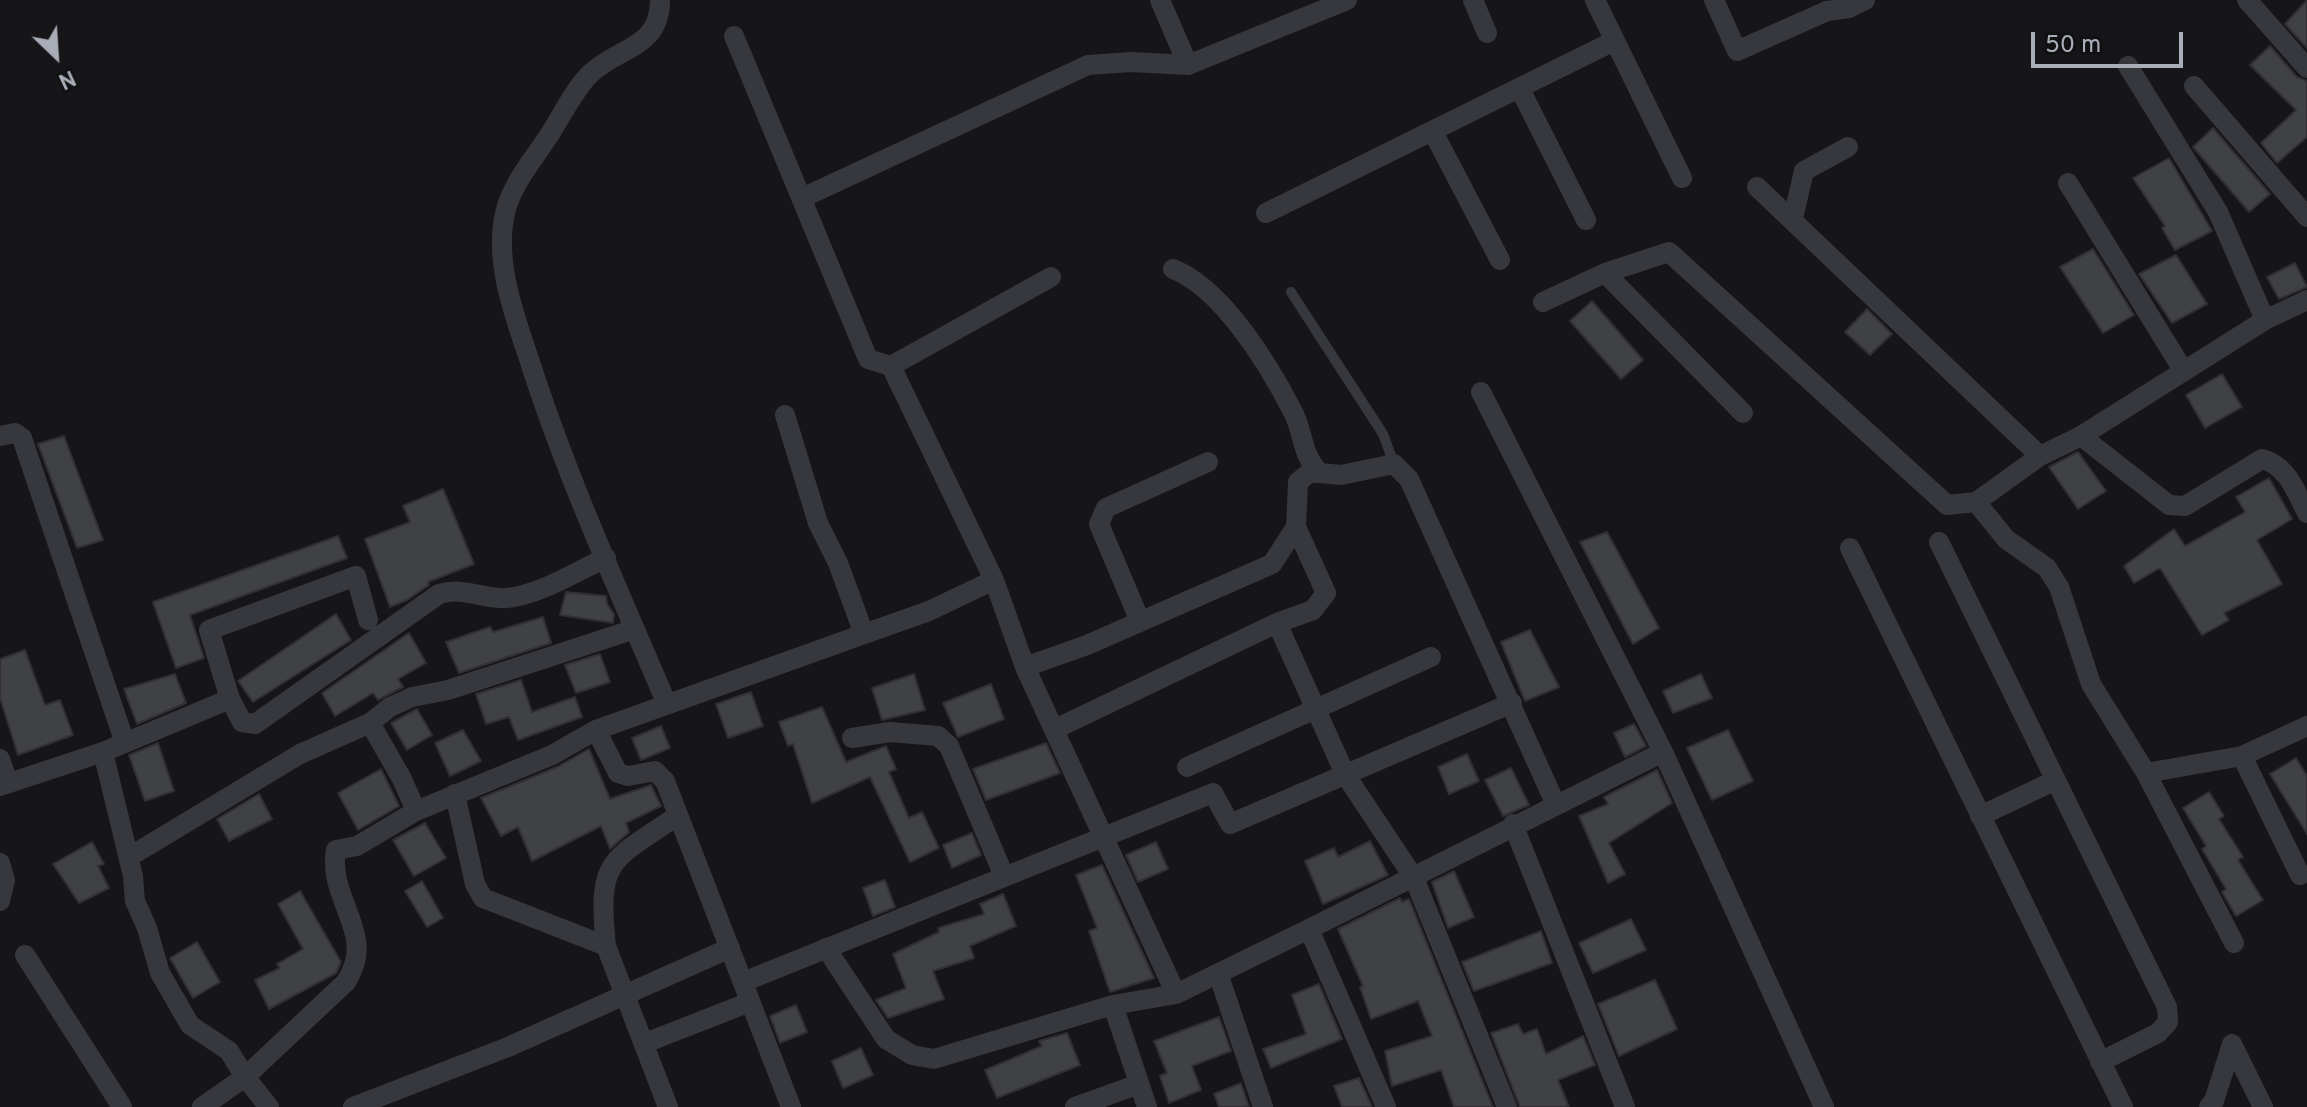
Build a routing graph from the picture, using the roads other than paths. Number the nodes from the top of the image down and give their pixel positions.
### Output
1 (660, 0) edge
2 (1160, 0) edge
3 (1345, 0) edge
4 (1473, 0) edge
5 (1595, 0) edge
6 (1714, 0) edge
7 (2247, 0) edge
8 (1853, 3) edge
9 (1487, 33) dead end
10 (734, 36) dead end
11 (1614, 41) junction
12 (1188, 65) junction
13 (2128, 66) dead end
14 (2307, 68) edge
15 (2194, 86) dead end
16 (1520, 89) junction
17 (1433, 132) junction
18 (1848, 147) dead end
19 (1682, 178) dead end
20 (2068, 183) dead end
21 (1757, 187) dead end
22 (802, 198) junction
23 (1266, 213) dead end
24 (2307, 217) edge
25 (1793, 218) junction
26 (1586, 220) dead end
27 (1500, 260) dead end
28 (1173, 269) dead end
29 (1605, 273) junction
30 (1051, 277) dead end
31 (1291, 292) dead end
32 (2307, 300) edge
33 (1543, 302) dead end
34 (2265, 320) junction
35 (891, 366) junction
36 (2183, 370) junction
37 (1481, 392) dead end
38 (1743, 413) dead end
39 (785, 415) dead end
40 (0, 436) edge
41 (2081, 436) junction
42 (2040, 456) junction
43 (1208, 462) dead end
44 (1394, 464) junction
45 (1320, 473) junction
46 (1976, 502) junction
47 (2307, 513) edge
48 (1296, 527) junction
49 (1939, 542) dead end
50 (1850, 548) dead end
51 (606, 558) junction
52 (994, 580) junction
53 (368, 620) dead end
54 (1140, 621) junction
55 (1277, 623) junction
56 (635, 629) junction
57 (864, 634) junction
58 (1431, 657) dead end
59 (1025, 667) junction
60 (230, 699) junction
61 (666, 702) junction
62 (1512, 703) junction
63 (1314, 710) junction
64 (370, 723) junction
65 (2307, 726) edge
66 (1055, 729) junction
67 (596, 730) junction
68 (852, 738) dead end
69 (125, 743) junction
70 (103, 752) junction
71 (1663, 752) junction
72 (2242, 756) junction
73 (0, 759) edge
74 (1187, 767) dead end
75 (2146, 773) junction
76 (1345, 774) junction
77 (2054, 781) junction
78 (4, 785) edge
79 (455, 794) junction
80 (1556, 805) junction
81 (416, 811) junction
82 (677, 816) junction
83 (1980, 816) junction
84 (1513, 824) junction
85 (1105, 835) junction
86 (129, 857) junction
87 (0, 863) edge
88 (2300, 875) dead end
89 (1004, 876) junction
90 (1414, 878) junction
91 (0, 901) edge
92 (1309, 929) junction
93 (2234, 943) dead end
94 (606, 946) junction
95 (730, 948) junction
96 (826, 948) junction
97 (25, 955) dead end
98 (1219, 976) junction
99 (746, 992) junction
100 (626, 994) junction
101 (1176, 994) junction
102 (1113, 1005) junction
103 (645, 1043) junction
104 (2100, 1062) junction
105 (245, 1077) junction
106 (1139, 1084) junction
107 (122, 1107) edge
108 (202, 1107) edge
109 (269, 1107) edge
110 (353, 1107) edge
111 (668, 1107) edge
112 (791, 1107) edge
113 (1075, 1107) edge
114 (1147, 1107) edge
115 (1263, 1107) edge
116 (1386, 1107) edge
117 (1507, 1107) edge
118 (1625, 1107) edge
119 (1824, 1107) edge
120 (2123, 1107) edge
121 (2209, 1107) edge
122 (2263, 1107) edge

1 - 51 street
2 - 12 street
3 - 12 street
4 - 9 street
5 - 11 street
6 - 8 street
7 - 14 street
10 - 22 street
11 - 16 street
11 - 19 street
12 - 22 street
13 - 34 street
15 - 24 street
16 - 17 street
16 - 26 street
17 - 23 street
17 - 27 street
18 - 25 street
20 - 36 street
21 - 25 street
22 - 35 street
25 - 42 street
28 - 45 street
29 - 33 street
29 - 38 street
29 - 46 street
30 - 35 street
31 - 44 lane
32 - 34 street
34 - 36 street
35 - 52 street
36 - 41 street
37 - 71 street
39 - 57 street
40 - 69 street
41 - 42 street
41 - 47 street
42 - 46 street
43 - 54 street
44 - 45 street
44 - 62 street
45 - 48 street
46 - 75 street
48 - 54 street
48 - 55 street
49 - 77 street
50 - 83 street
51 - 56 street
51 - 60 street
52 - 57 street
52 - 59 street
53 - 60 street
54 - 59 street
55 - 63 street
55 - 66 street
56 - 61 street
56 - 64 street
57 - 61 street
58 - 63 street
59 - 66 street
60 - 69 street
61 - 67 street
62 - 76 street
62 - 80 street
63 - 74 street
63 - 76 street
64 - 81 street
64 - 86 street
65 - 72 street
66 - 85 street
67 - 79 street
67 - 82 street
68 - 89 street
69 - 70 street
70 - 78 street
70 - 86 street
71 - 80 street
71 - 119 street
72 - 75 street
72 - 88 street
73 - 78 street
75 - 93 street
76 - 85 street
76 - 90 street
77 - 83 street
77 - 104 street
79 - 81 street
79 - 94 street
80 - 84 street
81 - 105 street
82 - 94 street
82 - 95 street
83 - 104 street
84 - 90 street
84 - 118 street
85 - 89 street
85 - 101 street
86 - 105 street
87 - 91 street
89 - 96 street
90 - 92 street
90 - 117 street
92 - 98 street
92 - 116 street
94 - 100 street
95 - 99 street
95 - 100 street
96 - 99 street
96 - 102 street
97 - 107 street
98 - 101 street
98 - 115 street
99 - 103 street
99 - 112 street
100 - 103 street
100 - 110 street
101 - 102 street
102 - 106 street
103 - 111 street
104 - 120 street
105 - 108 street
105 - 109 street
106 - 113 street
106 - 114 street
121 - 122 street

